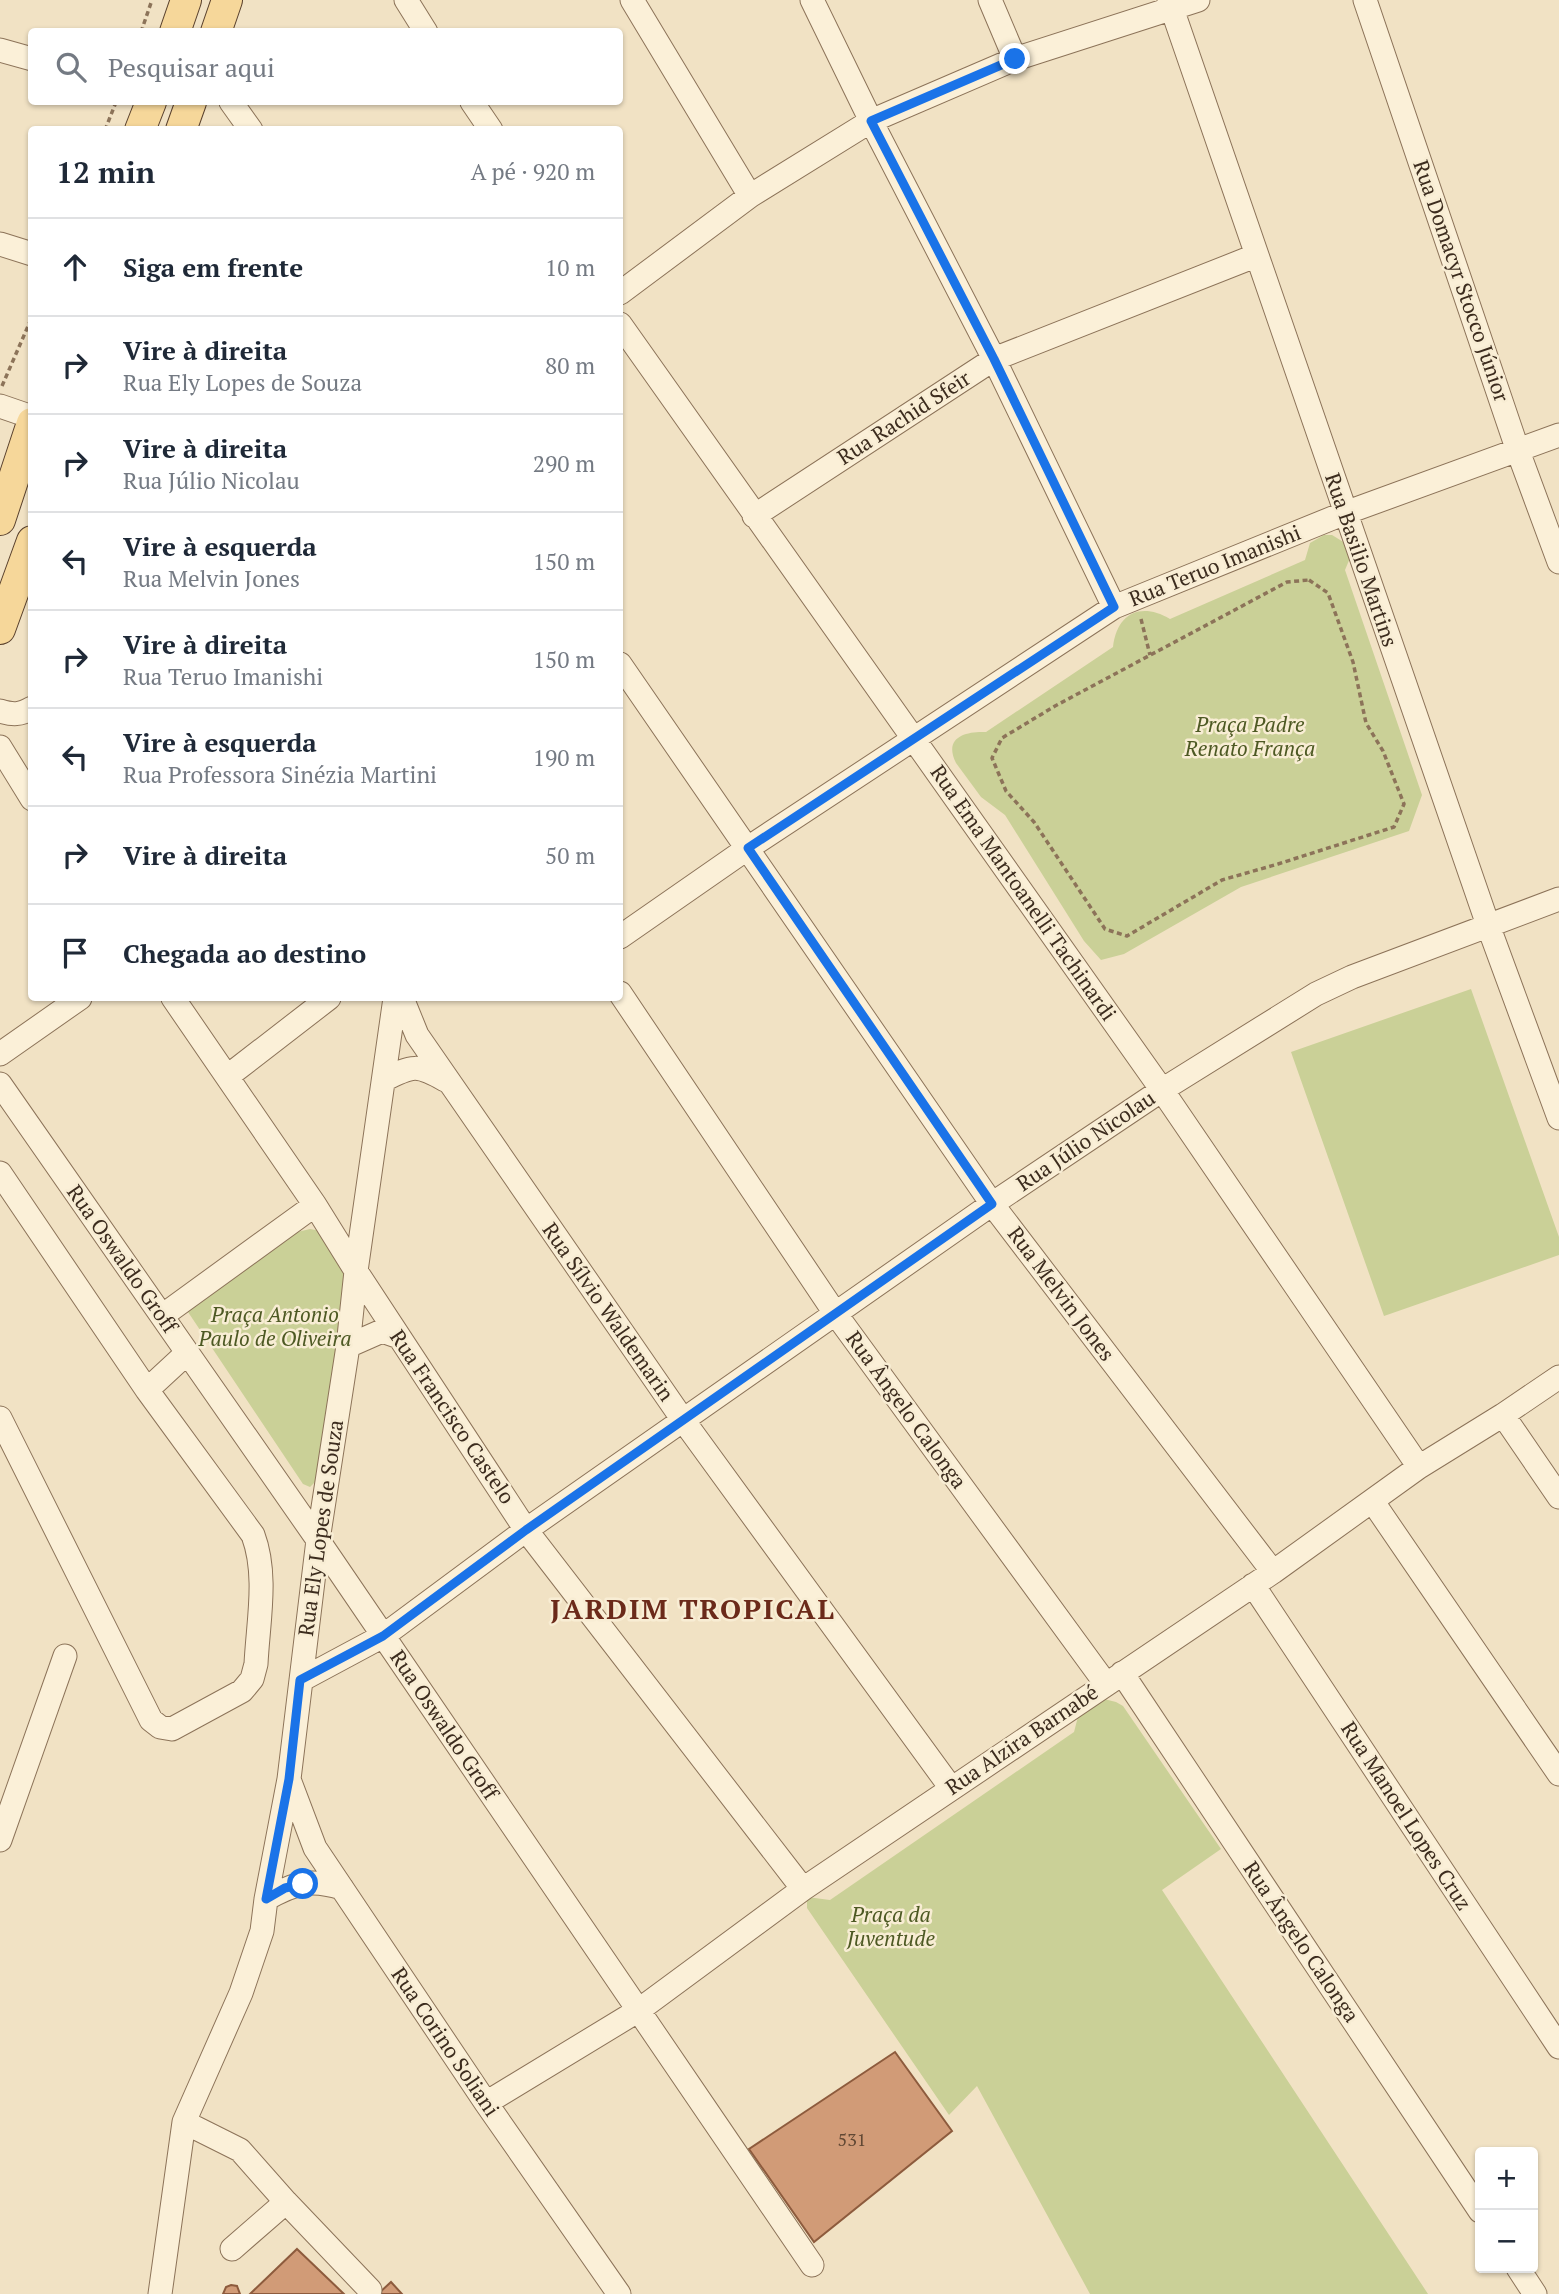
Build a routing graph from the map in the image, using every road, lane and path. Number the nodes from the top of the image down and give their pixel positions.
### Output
1 (152, 0) edge
2 (186, 0) edge
3 (227, 0) edge
4 (406, 0) edge
5 (632, 0) edge
6 (812, 0) edge
7 (990, 0) edge
8 (1198, 0) edge
9 (1365, 0) edge
10 (1170, 5) edge
11 (142, 28) edge
12 (176, 28) edge
13 (217, 28) edge
14 (424, 28) edge
15 (0, 50) edge
16 (28, 58) edge
17 (1015, 59) junction
18 (115, 105) edge
19 (150, 105) edge
20 (190, 105) edge
21 (234, 105) edge
22 (474, 105) edge
23 (871, 121) junction
24 (107, 126) edge
25 (142, 126) edge
26 (182, 126) edge
27 (248, 126) edge
28 (488, 126) edge
29 (750, 196) junction
30 (0, 244) edge
31 (28, 253) edge
32 (1255, 256) junction
33 (623, 291) edge
34 (28, 326) edge
35 (623, 328) edge
36 (994, 359) junction
37 (0, 390) edge
38 (0, 406) edge
39 (28, 416) edge
40 (28, 434) edge
41 (1559, 435) edge
42 (1518, 451) junction
43 (1345, 513) junction
44 (754, 516) junction
45 (0, 520) edge
46 (28, 552) edge
47 (1559, 562) edge
48 (1114, 607) junction
49 (0, 629) edge
50 (1150, 655) junction
51 (623, 668) edge
52 (28, 710) edge
53 (0, 711) edge
54 (914, 738) junction
55 (0, 747) edge
56 (0, 770) edge
57 (28, 793) edge
58 (28, 796) edge
59 (748, 848) junction
60 (1559, 899) edge
61 (1488, 925) junction
62 (623, 935) edge
63 (623, 997) edge
64 (76, 1001) edge
65 (175, 1001) edge
66 (325, 1001) edge
67 (395, 1001) edge
68 (403, 1001) edge
69 (0, 1054) edge
70 (228, 1076) junction
71 (384, 1080) junction
72 (448, 1081) junction
73 (0, 1084) edge
74 (1163, 1090) junction
75 (1559, 1118) edge
76 (0, 1173) edge
77 (992, 1204) junction
78 (315, 1205) junction
79 (356, 1271) junction
80 (835, 1313) junction
81 (162, 1317) junction
82 (399, 1337) junction
83 (348, 1346) junction
84 (187, 1353) junction
85 (1559, 1377) edge
86 (147, 1390) junction
87 (1503, 1415) junction
88 (0, 1418) edge
89 (683, 1420) junction
90 (1419, 1467) junction
91 (1559, 1497) edge
92 (1373, 1502) junction
93 (526, 1530) junction
94 (318, 1540) junction
95 (1273, 1572) junction
96 (1253, 1585) junction
97 (383, 1636) junction
98 (65, 1656) dead end
99 (1114, 1679) junction
100 (300, 1680) junction
101 (1559, 1774) edge
102 (289, 1779) junction
103 (951, 1788) junction
104 (0, 1840) edge
105 (342, 1888) junction
106 (803, 1889) junction
107 (266, 1899) junction
108 (639, 2010) junction
109 (1559, 2047) edge
110 (486, 2103) junction
111 (184, 2122) junction
112 (286, 2202) junction
113 (1479, 2210) edge
114 (232, 2249) dead end
115 (812, 2265) dead end
116 (1521, 2273) edge
117 (370, 2290) dead end
118 (160, 2294) edge
119 (620, 2294) edge
120 (1535, 2294) edge

1 - 11 path
2 - 12 main road
3 - 13 main road
4 - 14 street
5 - 29 street
6 - 23 street
7 - 17 street
8 - 10 street
9 - 42 street, Rua Domacyr Stocco Júnior
10 - 17 street
10 - 32 street, Rua Basilio Martins
15 - 16 street
17 - 23 street
18 - 24 path
19 - 25 main road
20 - 26 main road
21 - 27 street
22 - 28 street
23 - 29 street
23 - 36 street
29 - 33 street
30 - 31 street
32 - 36 street, Rua Rachid Sfeir
32 - 43 street, Rua Basilio Martins
34 - 37 path
35 - 44 street, Rua Ema Mantoanelli Tachinardi
36 - 44 street, Rua Rachid Sfeir
36 - 48 street
38 - 39 street
40 - 45 main road
41 - 42 street, Rua Teruo Imanishi
42 - 43 street, Rua Teruo Imanishi
42 - 47 street, Rua Domacyr Stocco Júnior
43 - 48 street, Rua Teruo Imanishi
43 - 61 street, Rua Basilio Martins
44 - 54 street, Rua Ema Mantoanelli Tachinardi
46 - 49 main road
48 - 50 path
48 - 54 street, Rua Teruo Imanishi
50 - 50 path
51 - 59 street, Rua Melvin Jones
52 - 53 street
54 - 59 street, Rua Teruo Imanishi
54 - 74 street, Rua Ema Mantoanelli Tachinardi
55 - 57 street
56 - 58 street
59 - 62 street, Rua Teruo Imanishi
59 - 77 street, Rua Melvin Jones
60 - 61 street, Rua Júlio Nicolau
61 - 74 street, Rua Júlio Nicolau
61 - 75 street, Rua Basilio Martins
63 - 80 street, Rua Ângelo Calonga
64 - 69 street
65 - 70 street, Rua Francisco Castelo
66 - 70 street
67 - 71 street, Rua Ely Lopes de Souza
68 - 72 street, Rua Sílvio Waldemarin
70 - 78 street, Rua Francisco Castelo
71 - 72 street
71 - 79 street, Rua Ely Lopes de Souza
72 - 89 street, Rua Sílvio Waldemarin
73 - 81 street, Rua Oswaldo Groff
74 - 77 street, Rua Júlio Nicolau
74 - 90 street, Rua Ema Mantoanelli Tachinardi
76 - 86 street
77 - 80 street, Rua Júlio Nicolau
77 - 95 street, Rua Melvin Jones
78 - 79 street, Rua Francisco Castelo
78 - 81 street
79 - 82 street, Rua Francisco Castelo
79 - 83 street, Rua Ely Lopes de Souza
80 - 89 street, Rua Júlio Nicolau
80 - 99 street, Rua Ângelo Calonga
81 - 84 street, Rua Oswaldo Groff
82 - 83 street
82 - 93 street, Rua Francisco Castelo
83 - 94 street, Rua Ely Lopes de Souza
84 - 86 street
84 - 94 street, Rua Oswaldo Groff
85 - 87 street, Rua Alzira Barnabé
86 - 88 street
87 - 90 street, Rua Alzira Barnabé
87 - 91 street
89 - 93 street, Rua Júlio Nicolau
89 - 103 street, Rua Sílvio Waldemarin
90 - 92 street, Rua Alzira Barnabé
92 - 95 street, Rua Alzira Barnabé
92 - 101 street
93 - 97 street, Rua Júlio Nicolau
93 - 106 street, Rua Francisco Castelo
94 - 97 street, Rua Oswaldo Groff
94 - 100 street, Rua Ely Lopes de Souza
95 - 96 street, Rua Alzira Barnabé
96 - 99 street, Rua Alzira Barnabé
96 - 109 street, Rua Manoel Lopes Cruz
97 - 100 street, Rua Júlio Nicolau
97 - 108 street, Rua Oswaldo Groff
98 - 104 street
99 - 103 street, Rua Alzira Barnabé
99 - 113 street, Rua Ângelo Calonga
100 - 102 street, Rua Ely Lopes de Souza
102 - 105 street, Rua Corino Soliani
102 - 107 street, Rua Ely Lopes de Souza
103 - 106 street, Rua Alzira Barnabé
105 - 107 street
105 - 110 street, Rua Corino Soliani
106 - 108 street, Rua Alzira Barnabé
107 - 111 street, Rua Ely Lopes de Souza
108 - 110 street, Rua Alzira Barnabé
108 - 115 street, Rua Oswaldo Groff
110 - 119 street, Rua Corino Soliani
111 - 112 street
111 - 118 street, Rua Ely Lopes de Souza
112 - 114 street
112 - 117 street
116 - 120 street

